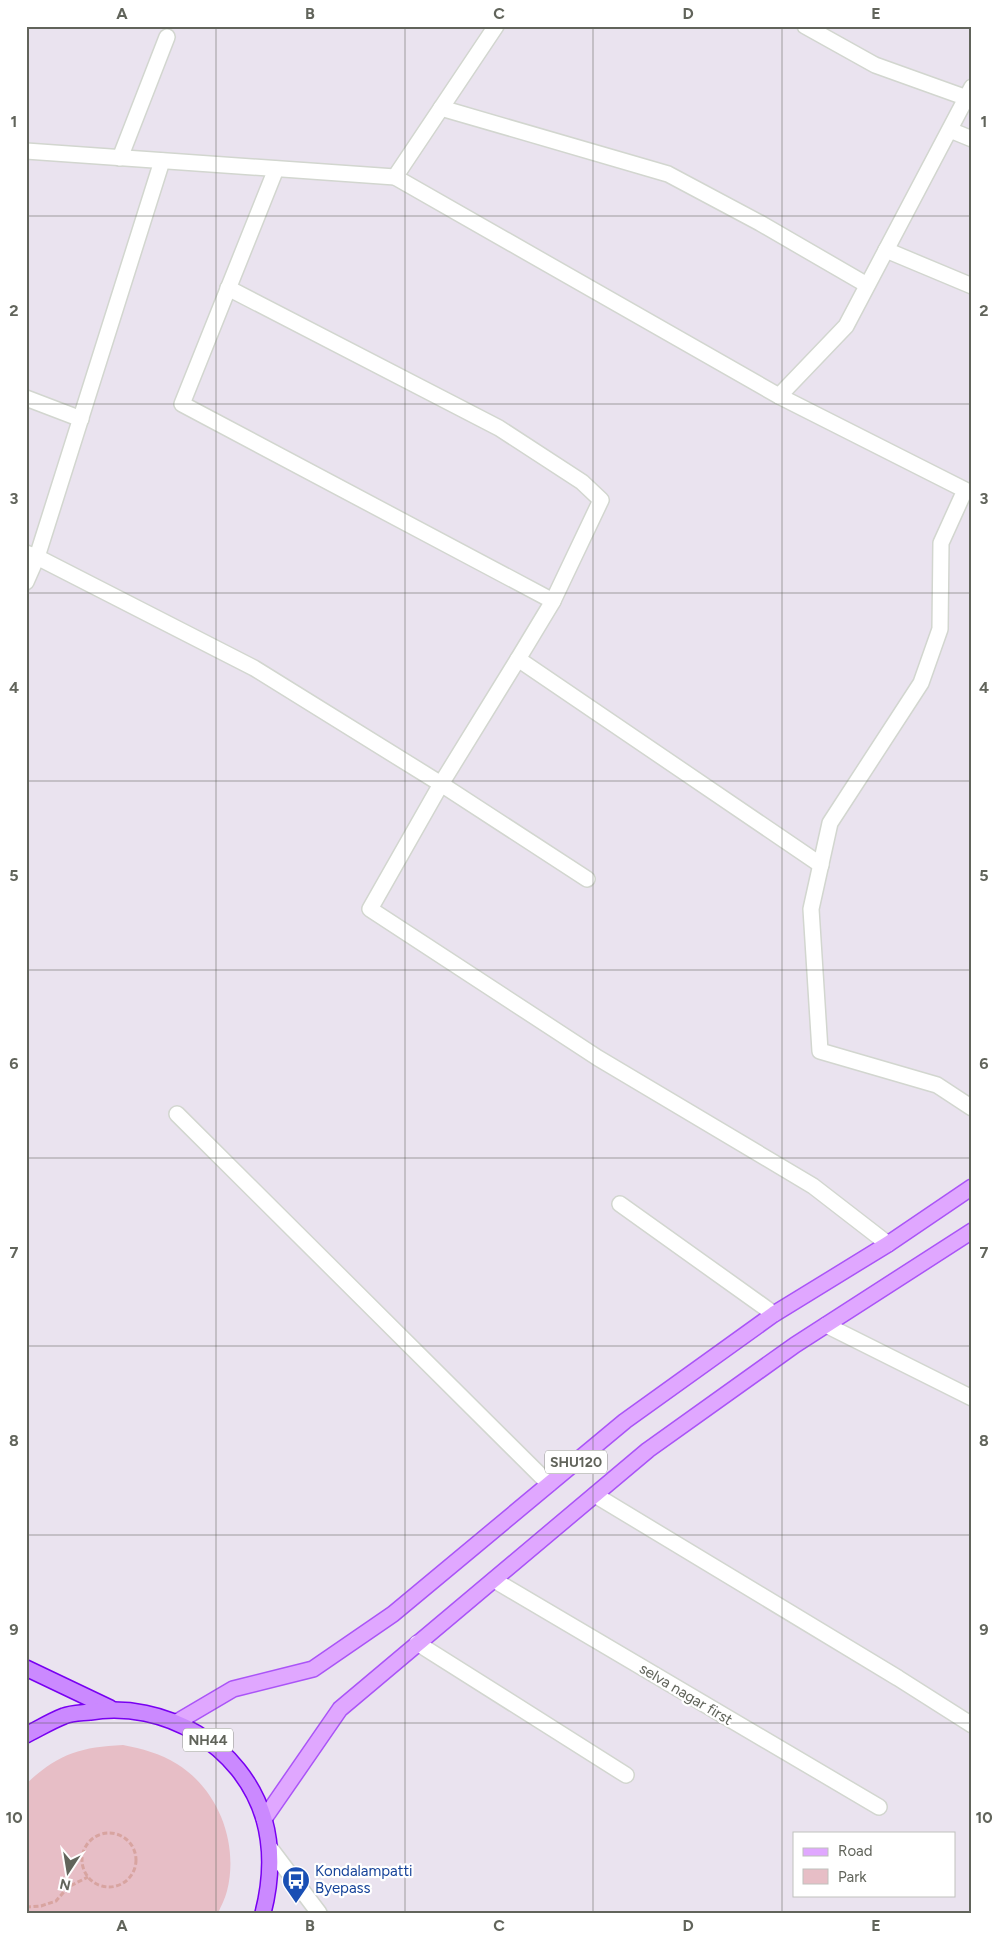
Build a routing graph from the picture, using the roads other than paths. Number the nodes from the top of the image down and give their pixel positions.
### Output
1 (805, 26) edge
2 (494, 27) edge
3 (166, 36) dead end
4 (969, 93) edge
5 (441, 108) junction
6 (950, 130) junction
7 (972, 139) edge
8 (26, 151) edge
9 (120, 158) junction
10 (162, 161) junction
11 (276, 169) junction
12 (394, 177) junction
13 (886, 250) junction
14 (867, 285) junction
15 (972, 286) edge
16 (228, 288) junction
17 (779, 396) junction
18 (26, 398) edge
19 (81, 419) junction
20 (32, 555) edge
21 (26, 582) edge
22 (553, 601) junction
23 (518, 659) junction
24 (441, 784) junction
25 (821, 865) junction
26 (588, 879) dead end
27 (972, 1108) edge
28 (177, 1114) dead end
29 (972, 1188) edge
30 (620, 1204) dead end
31 (972, 1231) edge
32 (888, 1244) junction
33 (774, 1314) junction
34 (826, 1325) junction
35 (972, 1398) edge
36 (549, 1484) junction
37 (596, 1495) junction
38 (494, 1580) junction
39 (417, 1643) junction
40 (26, 1668) edge
41 (110, 1708) junction
42 (177, 1722) junction
43 (972, 1725) edge
44 (26, 1735) edge
45 (626, 1775) dead end
46 (878, 1807) dead end
47 (264, 1819) junction
48 (270, 1848) junction
49 (263, 1913) edge
50 (319, 1913) edge

1 - 4 street
2 - 5 street
3 - 9 street
4 - 6 street
5 - 12 street
5 - 14 street
6 - 7 street
6 - 13 street
8 - 9 street
9 - 10 street
10 - 11 street
10 - 19 street
11 - 12 street
11 - 16 street
12 - 17 street
13 - 14 street
13 - 15 street
14 - 17 street
16 - 22 street
16 - 22 street
17 - 25 street
18 - 19 street
19 - 20 street
20 - 21 street
20 - 24 street
22 - 23 street
23 - 24 street
23 - 25 street
24 - 26 street
24 - 32 street
25 - 27 street
28 - 36 street
29 - 32 main road, SHU120
30 - 33 street
31 - 34 main road, SHU120
32 - 33 main road, SHU120
33 - 36 main road, SHU120
34 - 35 street
34 - 37 main road, SHU120
36 - 42 main road, SHU120
37 - 38 main road, SHU120
37 - 43 street
38 - 39 main road, SHU120
38 - 46 street, selva nagar first
39 - 45 street
39 - 47 main road, SHU120
40 - 41 highway, NH44
41 - 42 highway, NH44
41 - 44 highway, NH44
42 - 47 highway, NH44
47 - 48 highway, NH44
48 - 49 highway, NH44
48 - 50 street

